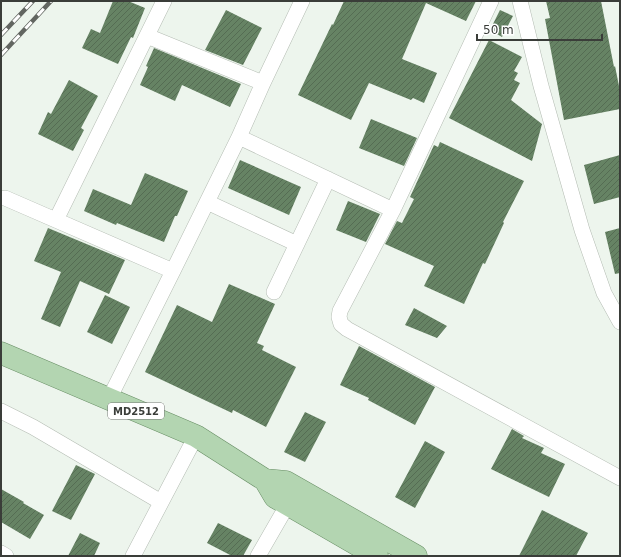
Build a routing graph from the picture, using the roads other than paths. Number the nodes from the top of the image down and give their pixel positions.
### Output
1 (164, 1) edge
2 (302, 1) edge
3 (491, 1) edge
4 (520, 1) edge
5 (147, 36) junction
6 (262, 83) junction
7 (239, 136) junction
8 (328, 179) junction
9 (5, 198) dead end
10 (207, 202) junction
11 (393, 210) junction
12 (56, 220) junction
13 (297, 244) junction
14 (173, 271) junction
15 (274, 292) dead end
16 (620, 322) edge
17 (1, 354) edge
18 (109, 399) junction
19 (1, 411) edge
20 (196, 436) junction
21 (620, 478) edge
22 (265, 480) junction
23 (161, 502) junction
24 (288, 504) junction
25 (1, 553) edge
26 (6, 556) edge
27 (133, 556) edge
28 (258, 556) edge
29 (377, 556) edge
30 (416, 556) edge

1 - 5 street
2 - 6 street
3 - 11 street
4 - 16 street
5 - 6 street
5 - 12 street
6 - 7 street
7 - 8 street
7 - 10 street
8 - 11 street
8 - 13 street
9 - 12 street
10 - 13 street
10 - 14 street
11 - 21 street
12 - 14 street
13 - 15 street
14 - 18 street
17 - 18 main road, MD2512
18 - 20 main road, MD2512
19 - 23 street
20 - 22 main road, MD2512
20 - 23 street
22 - 24 main road, MD2512
22 - 30 main road, MD2512
23 - 27 street
24 - 28 street
24 - 29 main road, MD2512
25 - 26 street

